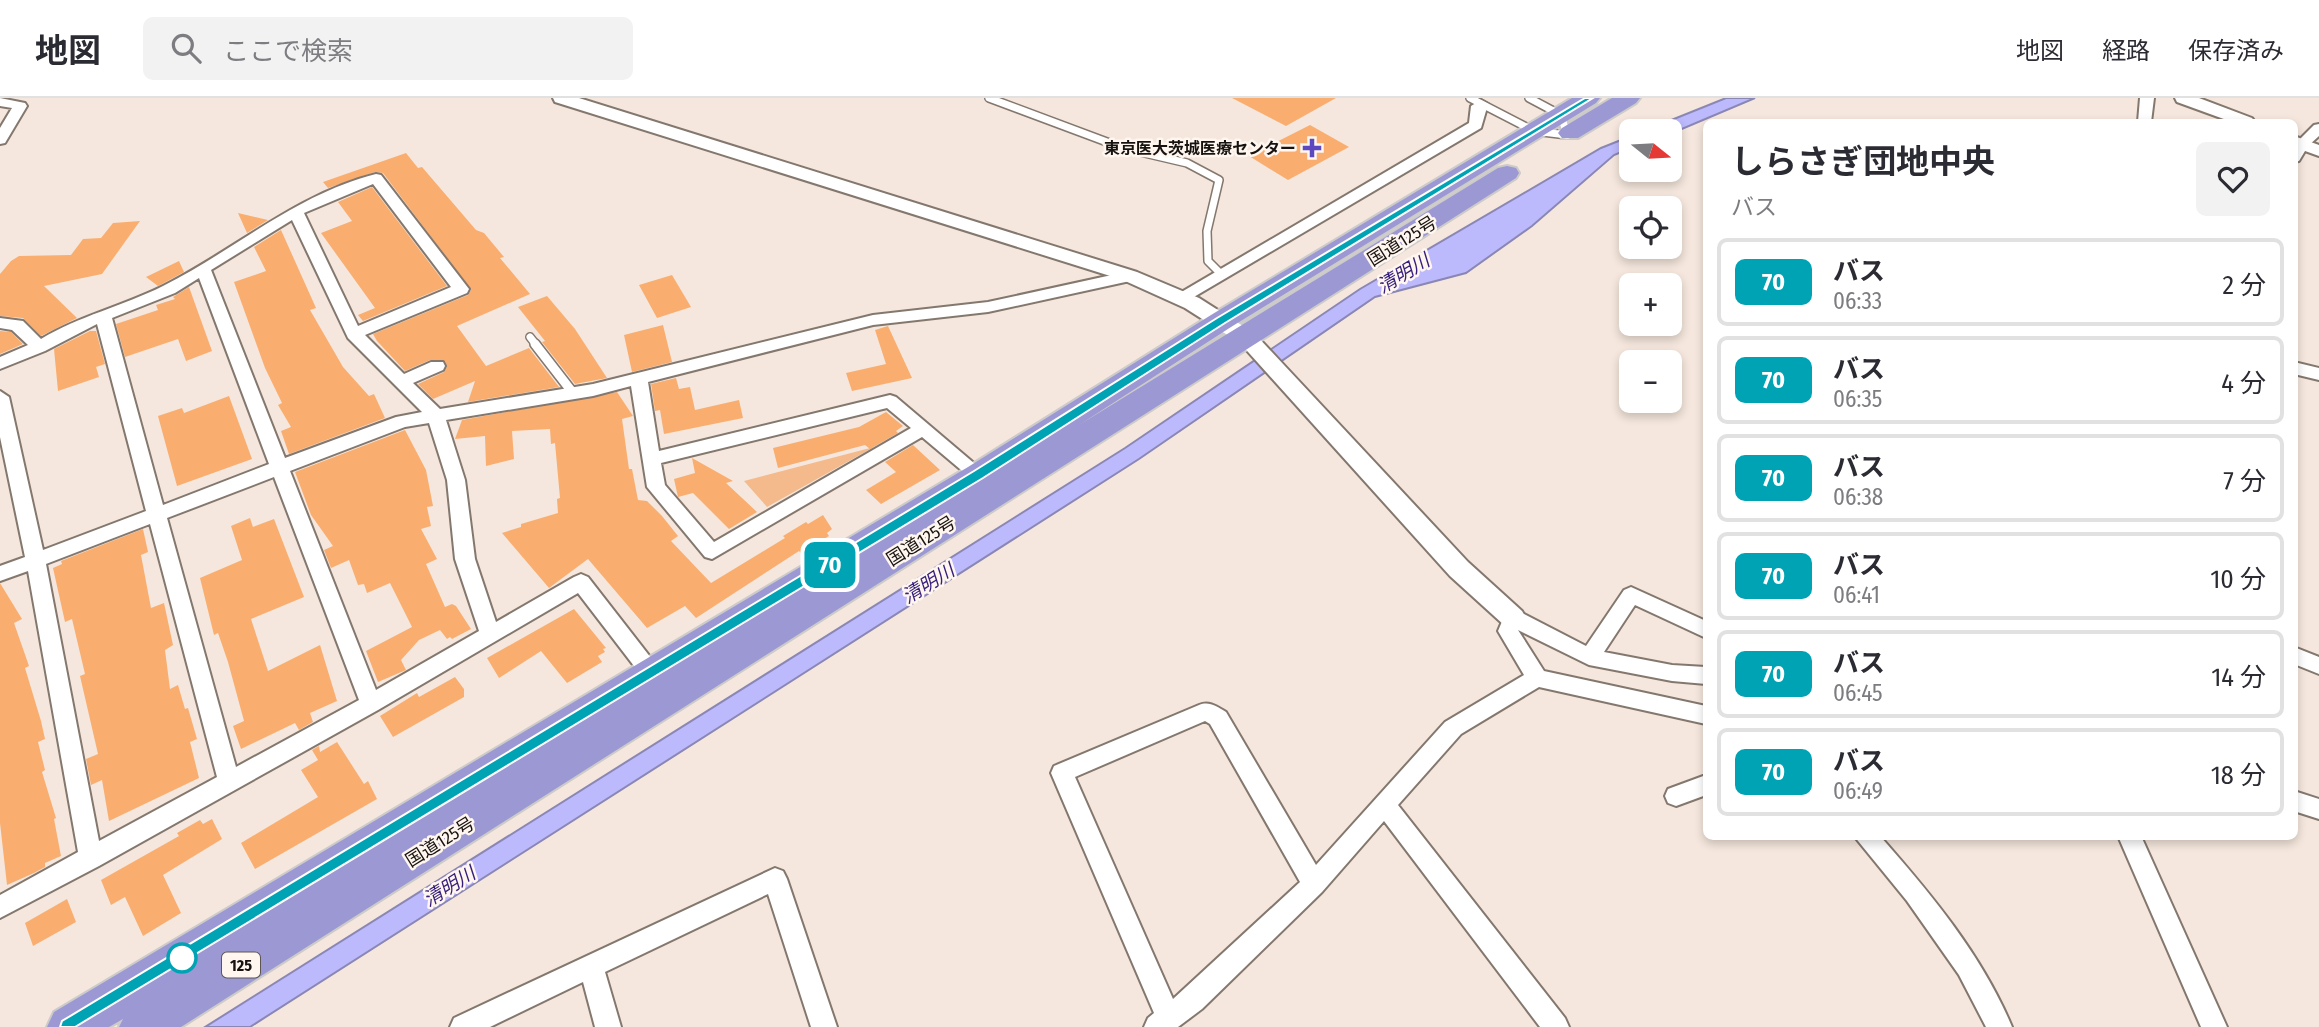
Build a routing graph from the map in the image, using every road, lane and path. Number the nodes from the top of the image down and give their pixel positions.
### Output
1 (561, 98) edge
2 (989, 98) edge
3 (1529, 98) edge
4 (1588, 98) edge
5 (1628, 98) edge
6 (2147, 98) edge
7 (2183, 98) edge
8 (1476, 101) edge
9 (0, 102) edge
10 (2145, 119) edge
11 (2238, 119) edge
12 (1564, 125) junction
13 (2319, 128) edge
14 (1534, 131) junction
15 (0, 140) edge
16 (2302, 149) edge
17 (296, 212) junction
18 (203, 269) junction
19 (1221, 274) junction
20 (1130, 276) junction
21 (1181, 297) junction
22 (103, 316) junction
23 (0, 323) edge
24 (1234, 330) junction
25 (354, 334) junction
26 (530, 337) dead end
27 (40, 347) junction
28 (0, 363) edge
29 (437, 366) dead end
30 (2298, 369) edge
31 (2319, 374) edge
32 (639, 380) junction
33 (402, 381) junction
34 (573, 393) junction
35 (0, 397) edge
36 (435, 414) junction
37 (923, 429) junction
38 (651, 459) junction
39 (278, 467) junction
40 (979, 475) junction
41 (155, 514) junction
42 (36, 561) junction
43 (0, 574) edge
44 (1513, 618) junction
45 (1703, 629) edge
46 (490, 635) junction
47 (1589, 657) junction
48 (2298, 657) edge
49 (2319, 666) edge
50 (651, 673) junction
51 (1703, 676) edge
52 (1537, 678) junction
53 (371, 704) junction
54 (1703, 714) edge
55 (229, 782) junction
56 (1703, 786) edge
57 (1676, 796) dead end
58 (2298, 802) edge
59 (1385, 805) junction
60 (2319, 809) edge
61 (1868, 840) edge
62 (2131, 840) edge
63 (90, 859) junction
64 (1314, 884) junction
65 (0, 907) edge
66 (591, 965) junction
67 (1163, 1023) edge
68 (69, 1027) edge
69 (141, 1027) edge
70 (463, 1027) edge
71 (608, 1027) edge
72 (824, 1027) edge
73 (1556, 1027) edge
74 (1999, 1027) edge
75 (2214, 1027) edge

1 - 20 street
2 - 19 lane
3 - 12 lane
4 - 12 highway, 国道125号 / 125
5 - 12 highway, 国道125号 / 125
6 - 10 street
7 - 11 street
8 - 14 lane
8 - 19 street
9 - 15 street
12 - 14 highway, 国道125号 / 125
12 - 24 highway, 国道125号 / 125
13 - 16 street
14 - 24 highway, 国道125号 / 125
17 - 18 street
17 - 25 street
17 - 25 street
18 - 22 street
18 - 39 street
19 - 21 street
20 - 21 street
20 - 32 street
21 - 24 street
22 - 27 street
22 - 41 street
23 - 27 street
24 - 40 highway, 国道125号 / 125
24 - 44 street
24 - 69 highway, 国道125号 / 125
25 - 33 street
26 - 34 lane
27 - 28 street
29 - 33 street
30 - 31 street
32 - 34 street
32 - 38 street
33 - 36 street
34 - 36 street
35 - 42 street
36 - 39 street
36 - 46 street
37 - 38 street
37 - 38 street
37 - 40 street
39 - 41 street
39 - 53 street
40 - 50 highway, 国道125号 / 125
41 - 42 street
41 - 55 street
42 - 43 street
42 - 63 street
44 - 47 street
44 - 52 street
45 - 47 street
46 - 50 street
46 - 53 street
47 - 51 street
48 - 49 street
50 - 68 highway, 国道125号 / 125
52 - 54 street
52 - 59 street
53 - 55 street
55 - 63 street
56 - 57 street
58 - 60 street
59 - 64 street
59 - 73 street
61 - 74 street
62 - 75 street
63 - 65 street
64 - 67 street
64 - 67 street
66 - 70 street
66 - 71 street
66 - 72 street

